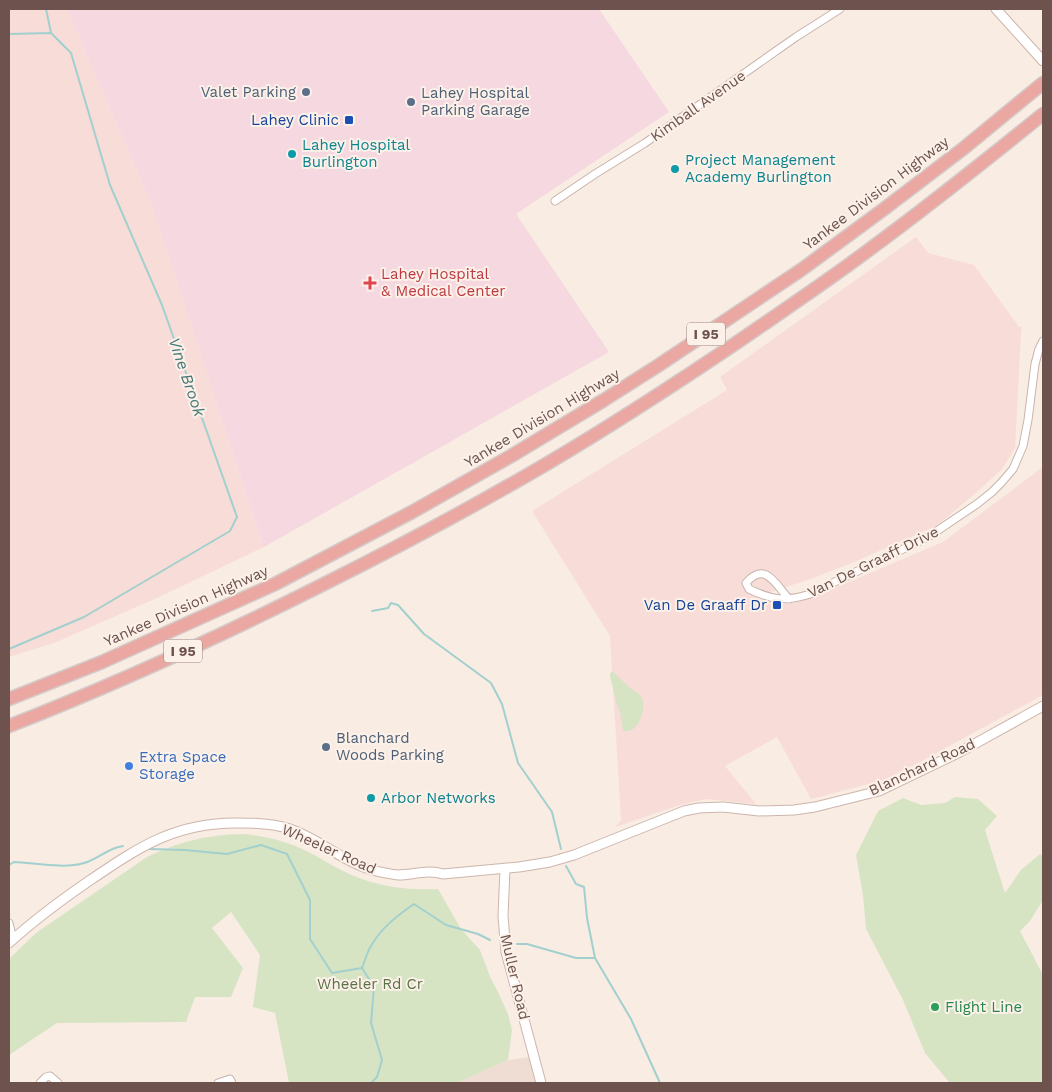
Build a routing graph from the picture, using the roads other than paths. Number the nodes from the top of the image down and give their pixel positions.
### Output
1 (840, 9) edge
2 (996, 9) edge
3 (1043, 61) edge
4 (1041, 85) edge
5 (1043, 114) edge
6 (555, 202) dead end
7 (1043, 341) edge
8 (789, 599) junction
9 (9, 700) edge
10 (1043, 706) edge
11 (9, 726) edge
12 (505, 869) junction
13 (9, 923) edge
14 (11, 941) edge
15 (40, 1083) edge
16 (58, 1083) edge
17 (218, 1083) edge
18 (232, 1083) edge
19 (540, 1083) edge

1 - 6 street, Kimball Avenue
2 - 3 main road
4 - 9 highway, Yankee Division Highway / I 95
5 - 11 highway, I 95
7 - 8 street, Van De Graaff Drive
8 - 8 street, Van De Graaff Drive
10 - 12 main road, Blanchard Road
12 - 14 main road, Wheeler Road
12 - 19 main road, Muller Road
13 - 14 street
15 - 16 street
17 - 18 street

